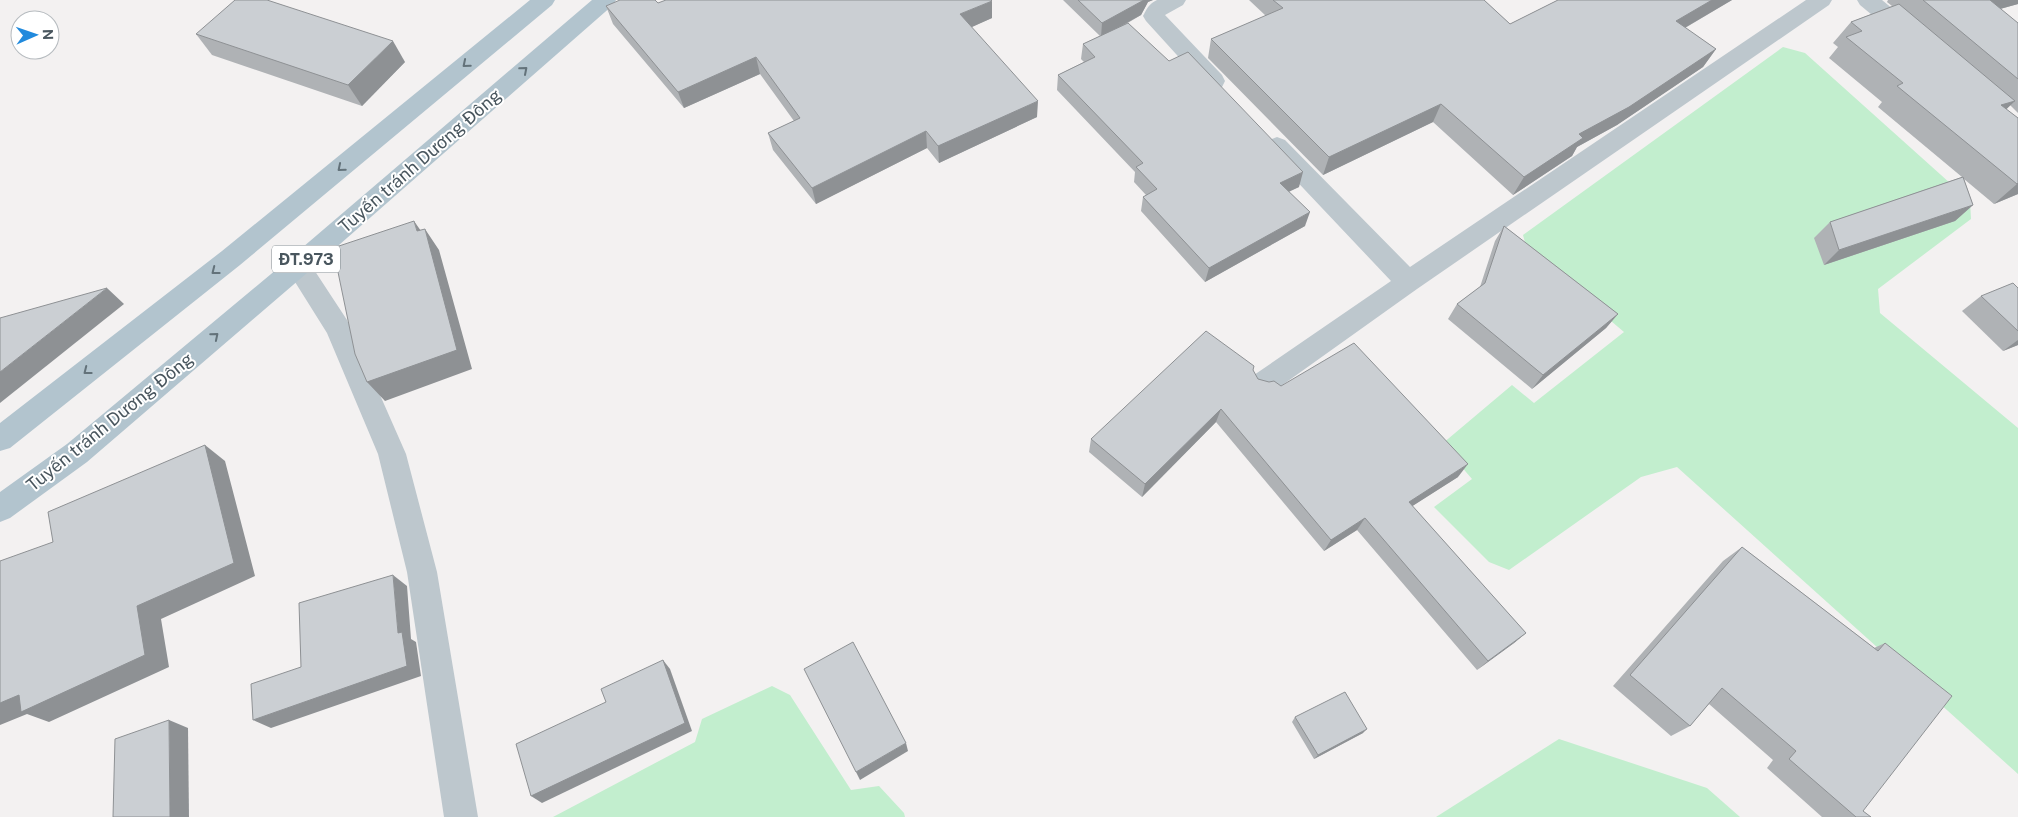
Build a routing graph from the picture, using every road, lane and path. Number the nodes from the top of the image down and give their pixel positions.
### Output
1 (544, 0) edge
2 (605, 0) edge
3 (1175, 0) edge
4 (1821, 0) edge
5 (1868, 0) edge
6 (1921, 45) edge
7 (1230, 97) edge
8 (1264, 133) edge
9 (298, 266) junction
10 (1408, 282) junction
11 (1264, 383) edge
12 (0, 439) edge
13 (0, 509) edge
14 (462, 817) edge

1 -> 12 main road, ĐT.973
9 -> 2 main road, Tuyến tránh Dương Đông / ĐT.973
3 - 7 street
4 - 10 street
5 - 6 street
8 - 10 street
13 -> 9 main road, Tuyến tránh Dương Đông / ĐT.973
9 - 14 street
10 - 11 street

